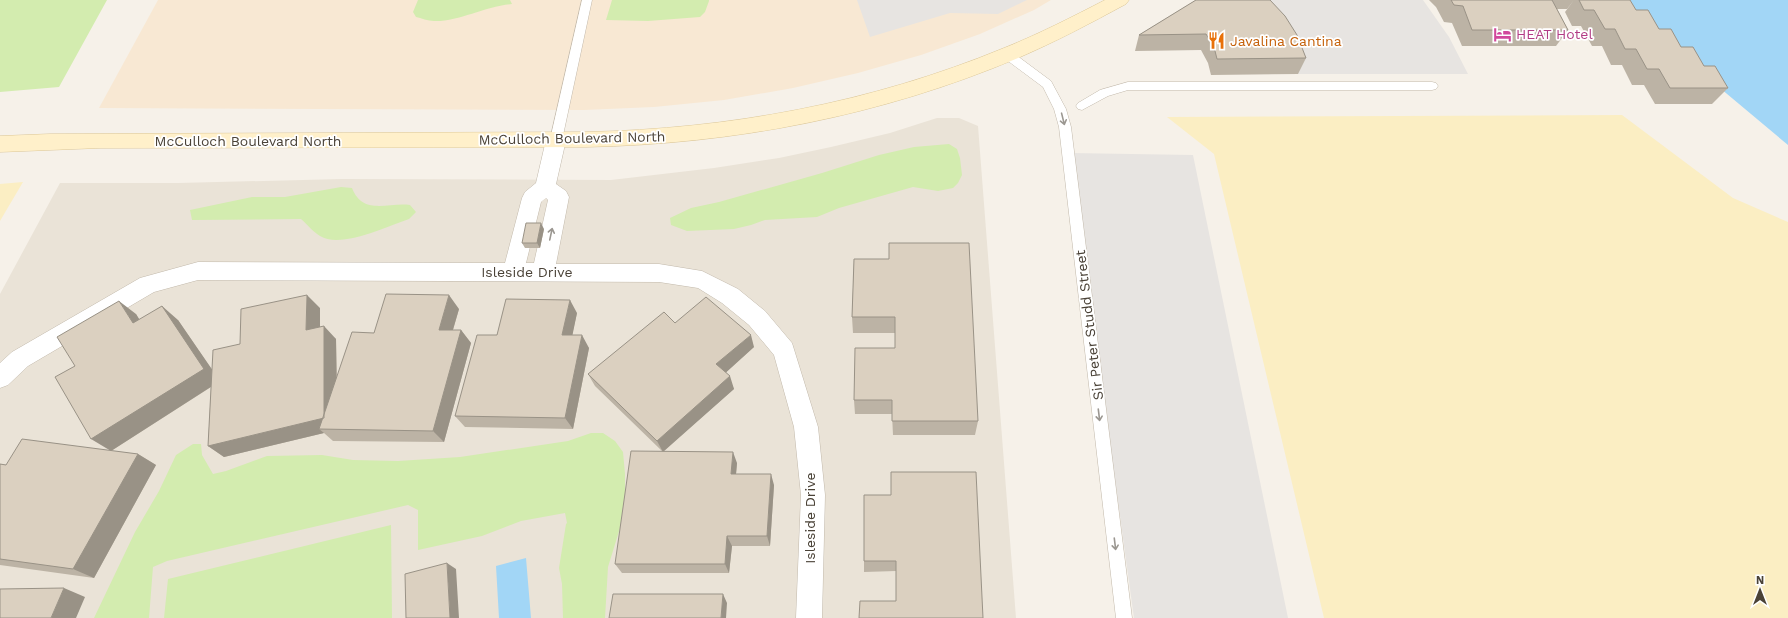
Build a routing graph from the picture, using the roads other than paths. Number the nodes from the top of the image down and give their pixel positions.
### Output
1 (587, 0) edge
2 (1120, 0) edge
3 (1008, 55) junction
4 (1432, 86) dead end
5 (1082, 106) dead end
6 (556, 140) junction
7 (0, 144) edge
8 (545, 187) junction
9 (513, 272) junction
10 (543, 273) junction
11 (0, 378) edge
12 (809, 618) edge
13 (1124, 618) edge

1 - 6 lane
2 - 3 street, McCulloch Boulevard North
3 - 6 street, McCulloch Boulevard North
3 -> 13 lane, Sir Peter Studd Street
4 - 5 lane
6 - 7 street, McCulloch Boulevard North
6 - 8 street
8 - 9 street
10 -> 8 street
9 - 10 street, Isleside Drive
9 - 11 street, Isleside Drive
10 - 12 street, Isleside Drive

